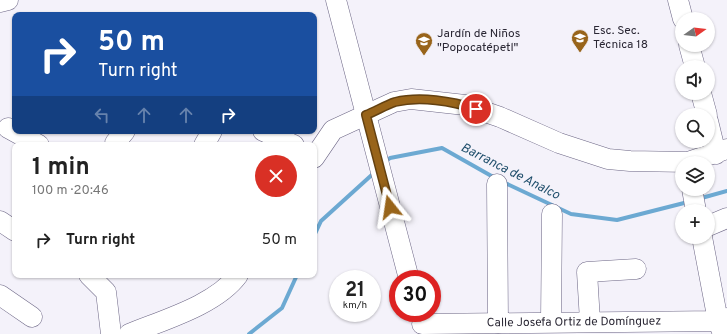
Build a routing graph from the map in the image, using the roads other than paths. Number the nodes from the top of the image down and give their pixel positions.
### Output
1 (8, 0) edge
2 (336, 0) edge
3 (678, 0) edge
4 (0, 2) edge
5 (681, 12) edge
6 (366, 115) junction
7 (8, 128) dead end
8 (12, 130) edge
9 (19, 134) edge
10 (270, 134) edge
11 (715, 136) edge
12 (34, 142) edge
13 (287, 142) edge
14 (722, 151) edge
15 (317, 152) edge
16 (707, 156) edge
17 (675, 162) edge
18 (498, 184) dead end
19 (552, 214) dead end
20 (727, 218) edge
21 (0, 221) edge
22 (715, 223) edge
23 (12, 229) edge
24 (704, 244) edge
25 (636, 269) dead end
26 (407, 270) edge
27 (92, 278) edge
28 (236, 278) edge
29 (0, 295) edge
30 (32, 317) dead end
31 (590, 321) junction
32 (551, 322) junction
33 (498, 323) junction
34 (420, 324) edge
35 (722, 324) edge
36 (649, 328) edge
37 (154, 329) edge
38 (111, 334) edge
39 (129, 334) edge

1 - 4 street
2 - 6 street
3 - 5 street
6 - 15 street
6 - 17 street
6 - 26 street
7 - 8 street
9 - 12 street
10 - 13 street
11 - 14 street
14 - 16 street
18 - 33 street
19 - 32 street
20 - 22 street
21 - 23 street
24 - 35 street
25 - 31 street
27 - 38 street
28 - 37 street
29 - 30 street
31 - 32 street, Calle Josefa Ortiz de Domínguez
31 - 36 street, Calle Josefa Ortiz de Domínguez
32 - 33 street, Calle Josefa Ortiz de Domínguez
33 - 34 street, Calle Josefa Ortiz de Domínguez
35 - 36 street, Calle Josefa Ortiz de Domínguez
37 - 39 street

